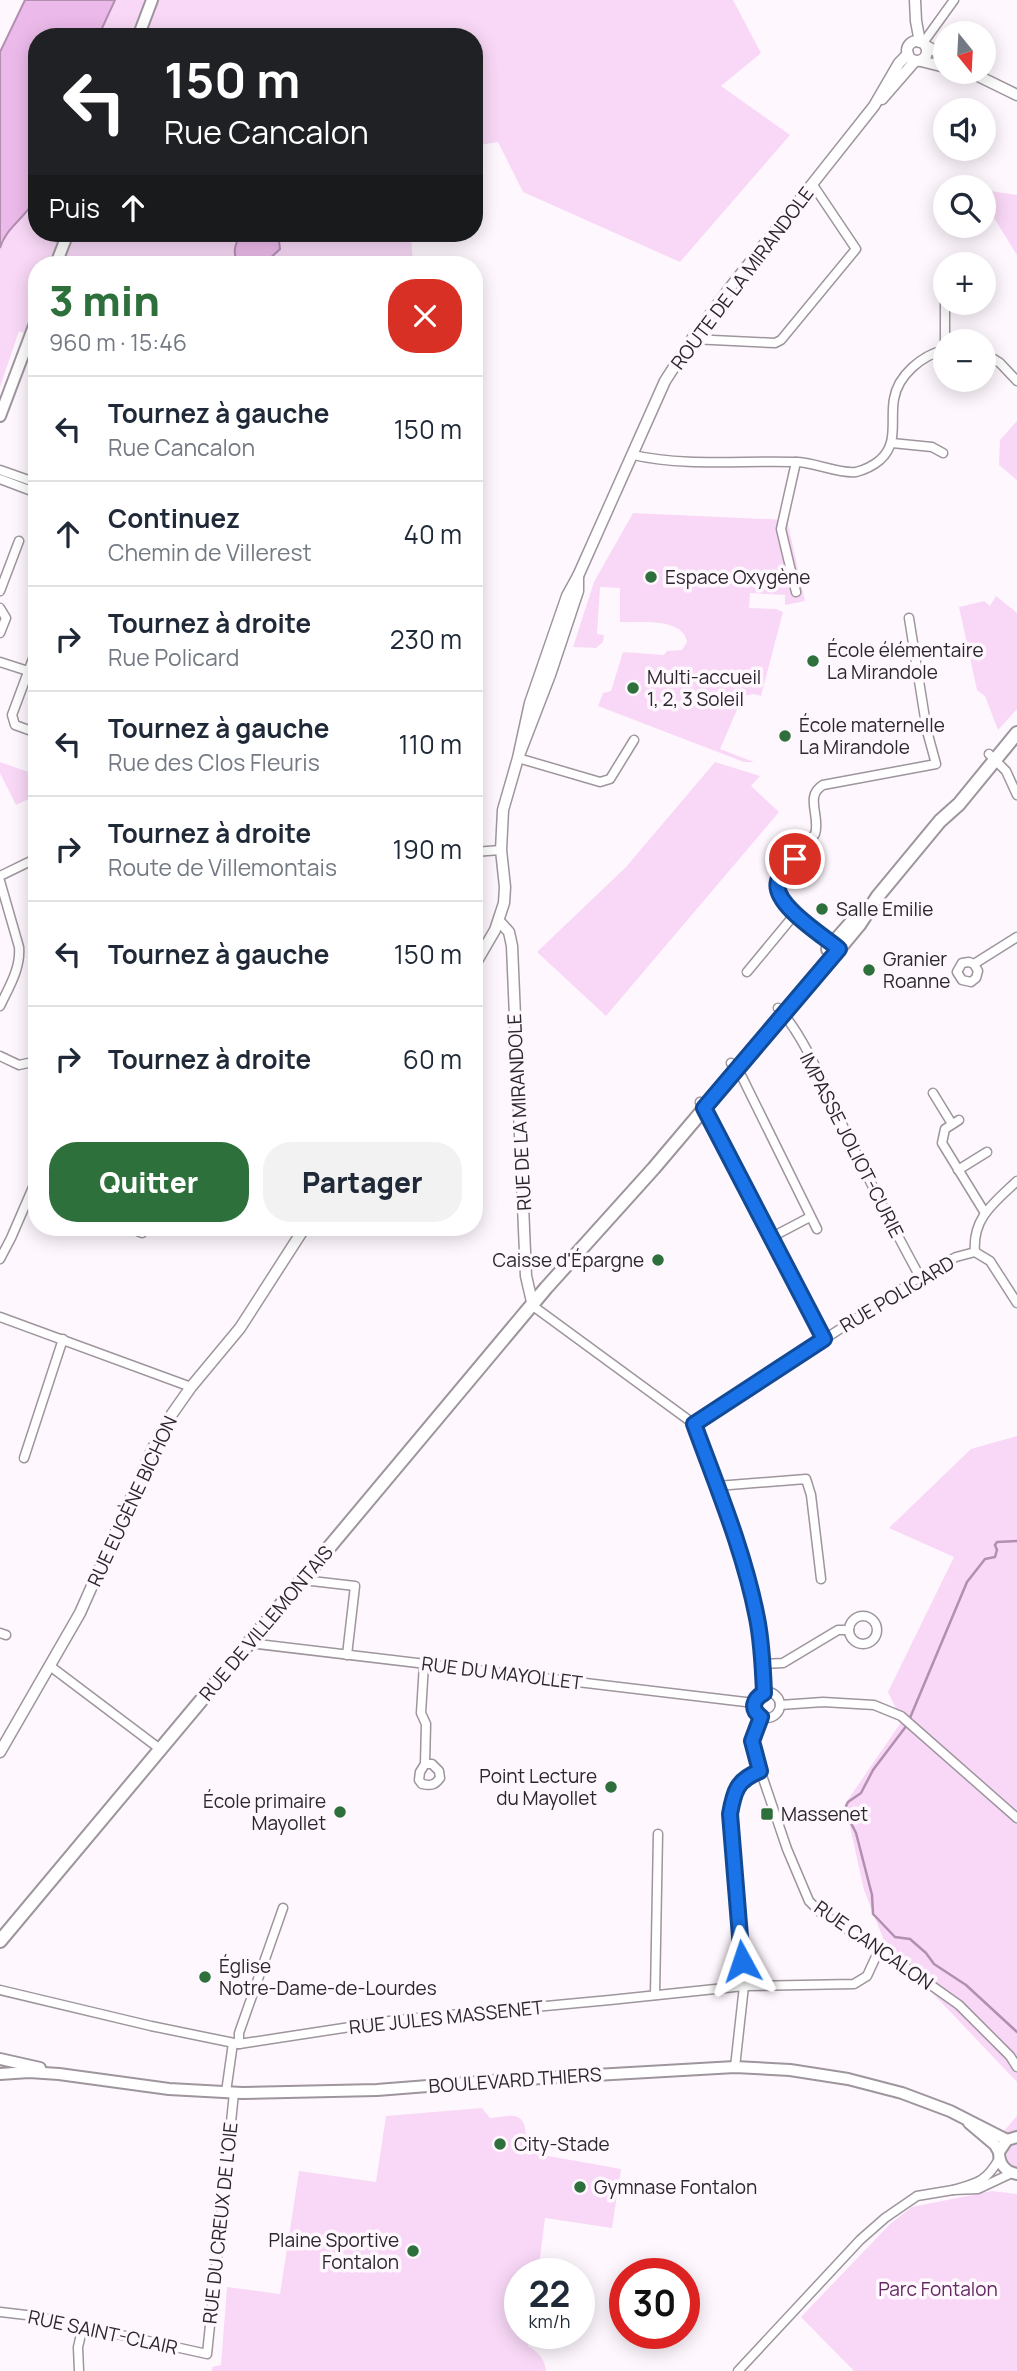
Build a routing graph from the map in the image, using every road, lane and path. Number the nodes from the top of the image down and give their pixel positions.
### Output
1 (152, 0) edge
2 (915, 0) edge
3 (954, 0) edge
4 (141, 28) edge
5 (923, 44) junction
6 (933, 49) edge
7 (914, 59) junction
8 (933, 64) edge
9 (994, 84) edge
10 (1017, 96) edge
11 (813, 185) junction
12 (692, 339) junction
13 (28, 342) edge
14 (933, 356) edge
15 (996, 360) edge
16 (1017, 381) edge
17 (0, 416) edge
18 (892, 443) junction
19 (943, 453) dead end
20 (633, 455) junction
21 (796, 462) junction
22 (0, 470) edge
23 (0, 479) edge
24 (28, 480) edge
25 (28, 490) edge
26 (19, 541) dead end
27 (0, 591) edge
28 (796, 592) dead end
29 (0, 608) edge
30 (909, 618) dead end
31 (0, 633) edge
32 (0, 662) edge
33 (28, 671) joint
34 (1017, 723) edge
35 (28, 730) edge
36 (1017, 733) edge
37 (634, 740) dead end
38 (992, 757) junction
39 (518, 758) junction
40 (1017, 795) edge
41 (501, 850) junction
42 (483, 851) edge
43 (28, 862) edge
44 (0, 876) edge
45 (0, 881) edge
46 (795, 914) junction
47 (499, 921) junction
48 (1017, 937) edge
49 (836, 946) junction
50 (483, 950) edge
51 (974, 964) dead end
52 (747, 972) dead end
53 (0, 1006) edge
54 (781, 1011) junction
55 (0, 1056) edge
56 (28, 1063) edge
57 (734, 1066) junction
58 (933, 1093) dead end
59 (702, 1105) junction
60 (987, 1152) dead end
61 (958, 1170) junction
62 (1017, 1181) edge
63 (28, 1199) edge
64 (985, 1213) junction
65 (810, 1217) junction
66 (817, 1229) dead end
67 (299, 1236) edge
68 (772, 1237) junction
69 (975, 1252) junction
70 (0, 1259) edge
71 (920, 1277) junction
72 (1017, 1303) edge
73 (533, 1306) junction
74 (0, 1317) edge
75 (63, 1339) junction
76 (824, 1339) junction
77 (191, 1387) junction
78 (694, 1424) junction
79 (24, 1458) dead end
80 (717, 1486) junction
81 (821, 1579) dead end
82 (303, 1580) junction
83 (849, 1630) dead end
84 (249, 1643) junction
85 (347, 1655) junction
86 (424, 1664) junction
87 (762, 1664) junction
88 (50, 1666) junction
89 (764, 1693) junction
90 (754, 1703) junction
91 (780, 1706) junction
92 (761, 1717) junction
93 (160, 1749) junction
94 (0, 1752) edge
95 (425, 1764) dead end
96 (760, 1771) junction
97 (1017, 1818) edge
98 (658, 1834) dead end
99 (282, 1908) dead end
100 (0, 1941) edge
101 (879, 1950) junction
102 (744, 1986) junction
103 (0, 1990) edge
104 (655, 1995) junction
105 (236, 2043) junction
106 (0, 2059) edge
107 (734, 2067) junction
108 (1017, 2067) edge
109 (0, 2074) edge
110 (59, 2074) junction
111 (230, 2093) junction
112 (965, 2119) junction
113 (1013, 2136) edge
114 (999, 2156) junction
115 (1014, 2174) edge
116 (953, 2190) junction
117 (0, 2312) edge
118 (83, 2326) junction
119 (207, 2354) joint
120 (79, 2371) edge
121 (738, 2371) edge

1 - 4 main road
2 - 5 street
3 - 5 street
5 - 6 street
5 - 7 street
5 - 7 street
7 - 8 street
7 - 11 street, ROUTE DE LA MIRANDOLE
9 - 10 street
11 - 12 street, ROUTE DE LA MIRANDOLE
11 - 12 street
12 - 20 street, ROUTE DE LA MIRANDOLE
13 - 17 main road
14 - 18 street
15 - 16 street
18 - 19 street
18 - 21 street
20 - 21 street
20 - 39 street, ROUTE DE LA MIRANDOLE
21 - 28 street
22 - 24 street
23 - 25 street
26 - 27 street
29 - 31 street
30 - 46 street
32 - 33 street
33 - 35 street
34 - 38 main road
36 - 38 main road
37 - 39 street
38 - 40 street
38 - 49 main road, RUE DE VILLEMONTAIS
39 - 41 street, ROUTE DE LA MIRANDOLE
41 - 42 street
41 - 47 street, ROUTE DE LA MIRANDOLE
43 - 44 street
45 - 53 street
46 - 49 street
46 - 52 street
47 - 50 street
47 - 73 street, RUE DE LA MIRANDOLE
48 - 51 street
49 - 54 main road, RUE DE VILLEMONTAIS
54 - 57 main road, RUE DE VILLEMONTAIS
54 - 71 street, IMPASSE JOLIOT-CURIE
55 - 56 street
57 - 59 main road, RUE DE VILLEMONTAIS
57 - 65 street
58 - 61 street
59 - 68 street
59 - 73 main road, RUE DE VILLEMONTAIS
60 - 61 street
61 - 64 street
62 - 64 street
63 - 70 street
64 - 69 street
65 - 66 street
65 - 68 street
67 - 77 street, RUE EUGÈNE BICHON
68 - 76 street
69 - 71 street, RUE POLICARD
69 - 72 street, RUE POLICARD
71 - 76 street, RUE POLICARD
73 - 78 street
73 - 82 main road, RUE DE VILLEMONTAIS
74 - 75 street
75 - 77 street
75 - 79 street
76 - 78 street, RUE POLICARD
77 - 88 street, RUE EUGÈNE BICHON
78 - 80 street
80 - 81 street
80 - 87 street
82 - 84 main road, RUE DE VILLEMONTAIS
82 - 85 street
83 - 87 street
84 - 85 street, RUE DU MAYOLLET
84 - 93 main road, RUE DE VILLEMONTAIS
85 - 86 street, RUE DU MAYOLLET
86 - 90 street, RUE DU MAYOLLET
86 - 95 street
87 - 89 street
88 - 93 street
88 - 94 street, RUE EUGÈNE BICHON
89 - 90 street
89 - 91 street
90 - 92 street
91 - 92 street
91 - 97 street
92 - 96 street, RUE CANCALON
93 - 100 main road, RUE DE VILLEMONTAIS
96 - 101 street, RUE CANCALON
96 - 102 street
98 - 104 street
99 - 105 street, RUE DU CREUX DE L'OIE
101 - 102 street, RUE JULES MASSENET
101 - 108 street, RUE CANCALON
102 - 104 street, RUE JULES MASSENET
102 - 107 street
103 - 105 street, RUE JULES MASSENET
104 - 105 street, RUE JULES MASSENET
105 - 111 street, RUE DU CREUX DE L'OIE
106 - 110 main road, BOULEVARD THIERS
107 - 111 main road, BOULEVARD THIERS
107 - 112 main road, BOULEVARD THIERS
109 - 110 main road, BOULEVARD THIERS
110 - 111 main road, BOULEVARD THIERS
111 - 119 street, RUE DU CREUX DE L'OIE
112 - 113 main road, BOULEVARD THIERS
112 - 114 main road, BOULEVARD THIERS
113 - 114 main road
114 - 115 main road, BOULEVARD THIERS
114 - 116 street
115 - 116 street
116 - 121 street
117 - 118 street, RUE SAINT-CLAIR
118 - 119 street, RUE SAINT-CLAIR
118 - 120 street

